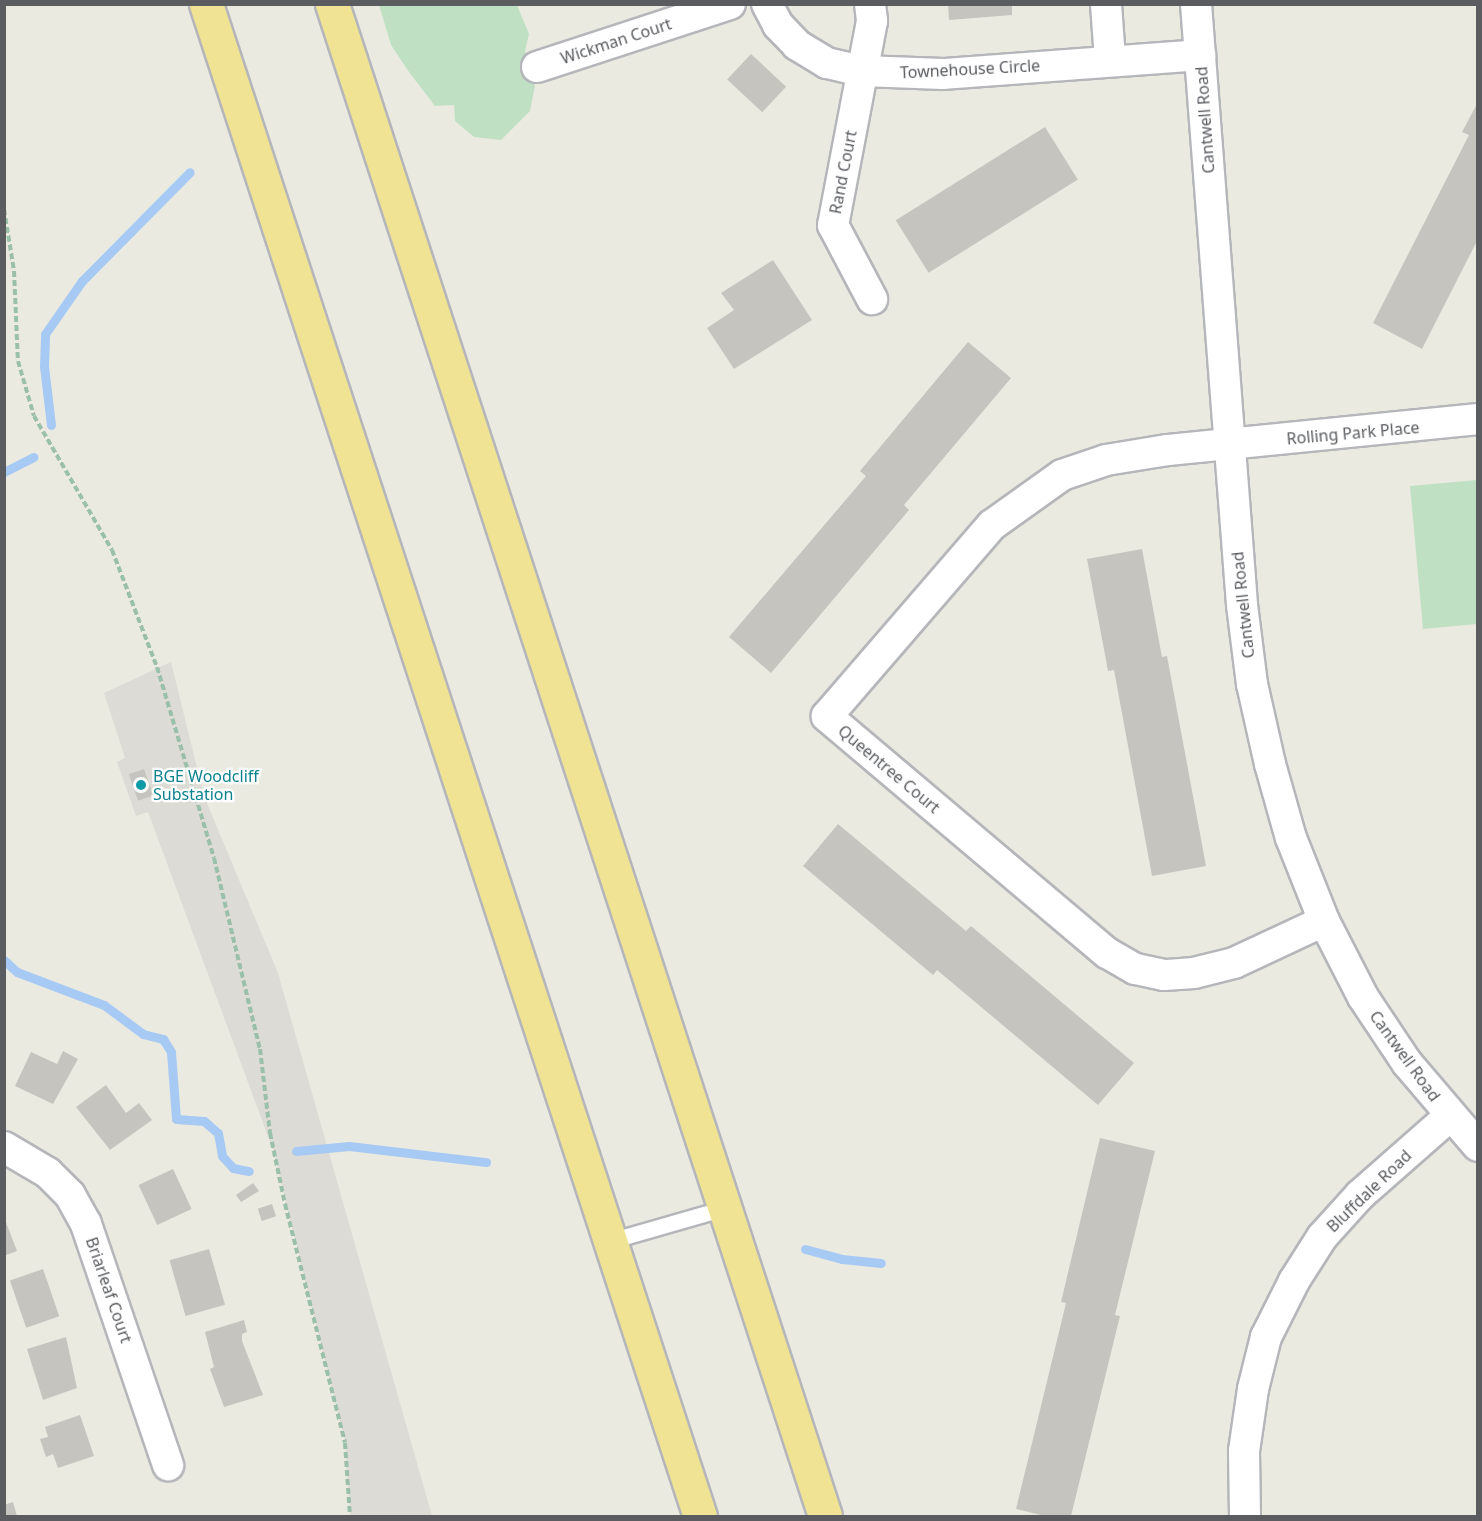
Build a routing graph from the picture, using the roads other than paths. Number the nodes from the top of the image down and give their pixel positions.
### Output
1 (207, 4) edge
2 (332, 4) edge
3 (730, 4) edge
4 (767, 4) edge
5 (870, 4) edge
6 (1106, 4) edge
7 (1196, 4) edge
8 (1200, 55) junction
9 (1110, 60) junction
10 (537, 67) dead end
11 (862, 71) junction
12 (872, 299) dead end
13 (1478, 420) edge
14 (1229, 443) junction
15 (1324, 921) junction
16 (1450, 1116) junction
17 (1478, 1146) edge
18 (4, 1147) edge
19 (724, 1208) junction
20 (610, 1241) junction
21 (168, 1465) dead end
22 (700, 1516) edge
23 (825, 1516) edge
24 (1245, 1516) edge

1 - 20 highway
2 - 19 highway
3 - 10 street, Wickman Court
4 - 11 street, Townehouse Circle
5 - 11 street, Rand Court
6 - 9 street
7 - 8 street, Cantwell Road
8 - 9 street, Townehouse Circle
8 - 14 street, Cantwell Road
9 - 11 street, Townehouse Circle
11 - 12 street, Rand Court
13 - 14 street, Rolling Park Place
14 - 15 street, Cantwell Road
14 - 15 street, Queentree Court
15 - 16 street, Cantwell Road
16 - 17 street, Cantwell Road
16 - 24 street, Bluffdale Road
18 - 21 street, Briarleaf Court
19 - 20 lane
19 - 23 highway
20 - 22 highway

